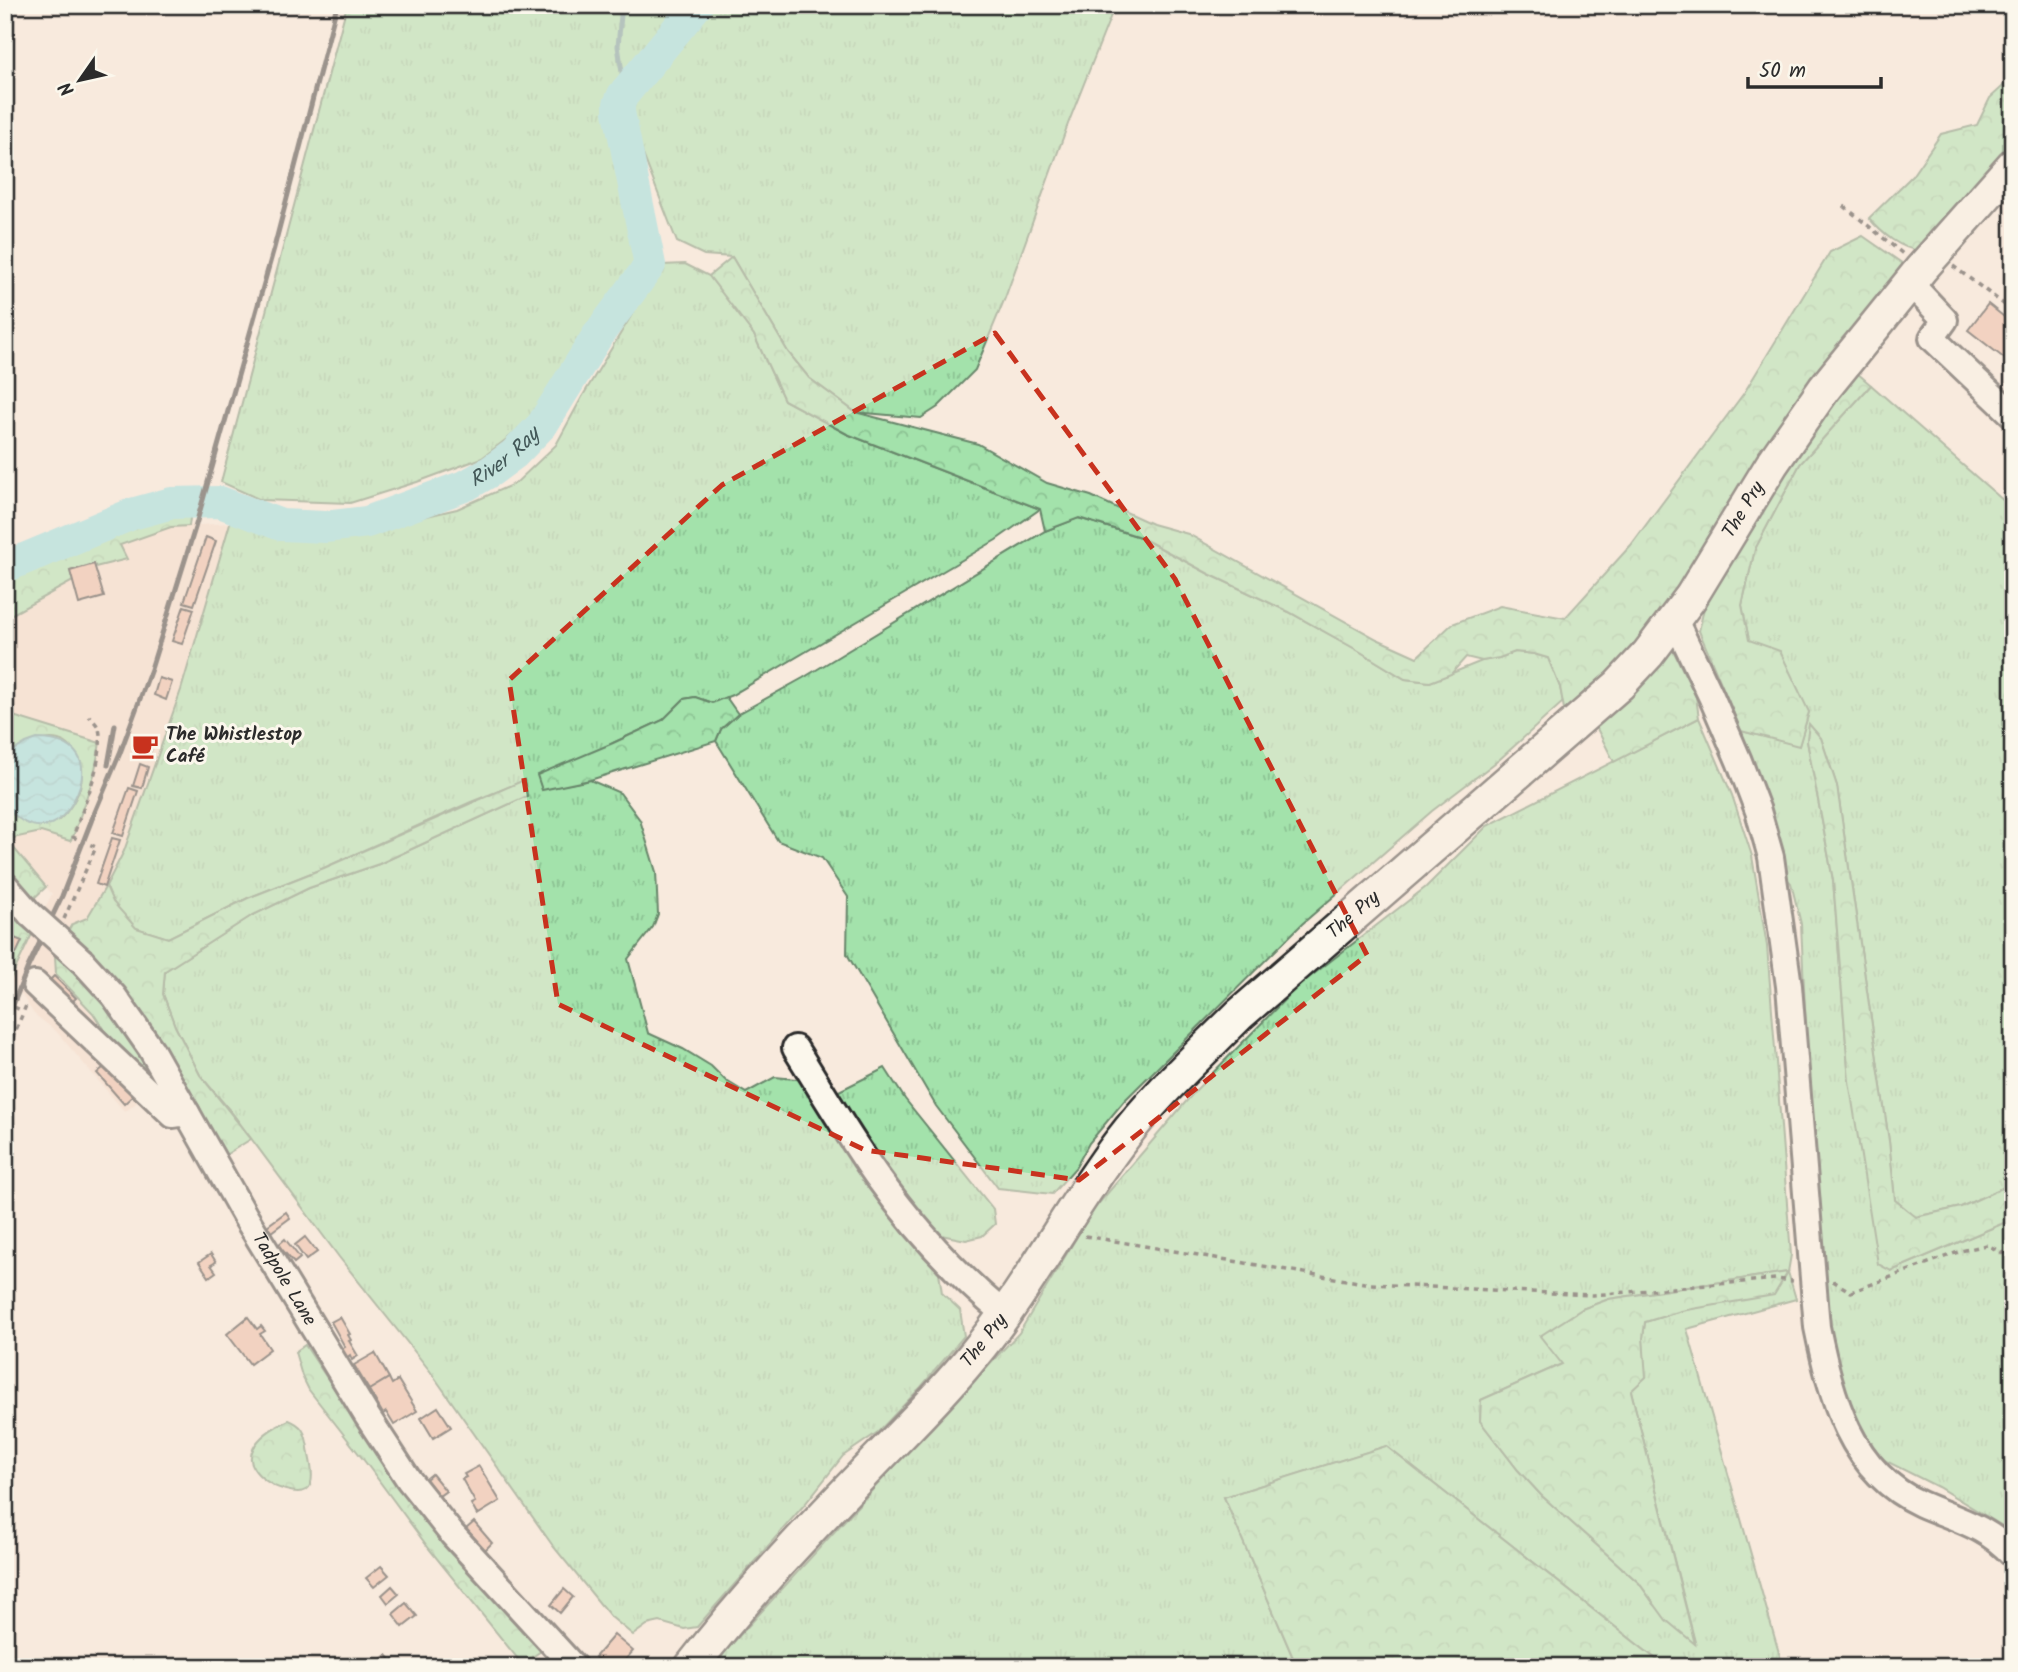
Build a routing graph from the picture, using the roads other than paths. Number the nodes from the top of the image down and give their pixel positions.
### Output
1 (2013, 165) edge
2 (1922, 268) junction
3 (2013, 415) edge
4 (1675, 620) junction
5 (5, 885) edge
6 (35, 984) road end
7 (795, 1048) dead end
8 (187, 1113) junction
9 (1004, 1314) junction
10 (2013, 1555) edge
11 (574, 1667) edge
12 (691, 1667) edge

1 - 2 main road, The Pry
2 - 3 street
2 - 4 main road, The Pry
4 - 9 main road, The Pry
4 - 10 street
5 - 8 street, Tadpole Lane, bridge
6 - 8 street
7 - 9 street
8 - 11 street, Tadpole Lane
9 - 12 main road, The Pry

